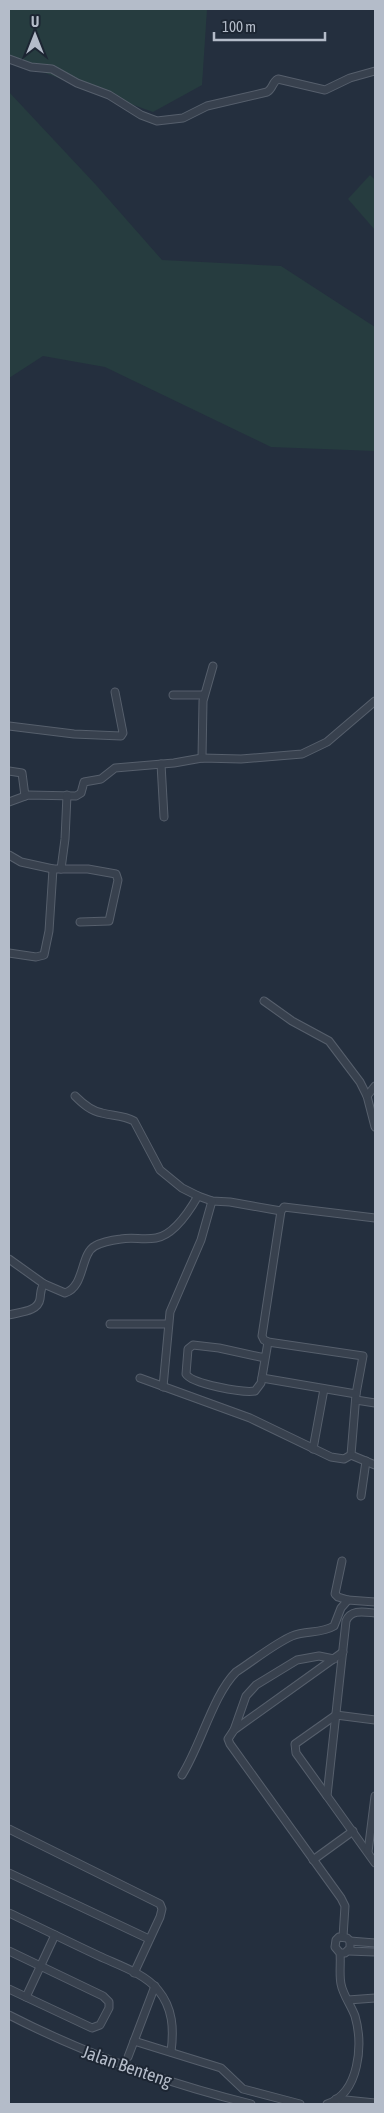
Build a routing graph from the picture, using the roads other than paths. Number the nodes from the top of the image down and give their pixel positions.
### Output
1 (9, 58) edge
2 (375, 71) edge
3 (213, 666) dead end
4 (115, 692) dead end
5 (172, 695) dead end
6 (204, 695) junction
7 (375, 701) edge
8 (9, 726) edge
9 (202, 758) junction
10 (161, 764) junction
11 (9, 771) edge
12 (67, 795) junction
13 (24, 796) junction
14 (9, 802) edge
15 (164, 817) dead end
16 (9, 855) edge
17 (57, 869) junction
18 (80, 922) dead end
19 (9, 953) edge
20 (264, 1000) dead end
21 (375, 1086) edge
22 (75, 1096) dead end
23 (367, 1096) junction
24 (375, 1127) edge
25 (198, 1196) junction
26 (212, 1201) junction
27 (281, 1211) junction
28 (375, 1218) edge
29 (9, 1259) edge
30 (44, 1284) junction
31 (9, 1314) edge
32 (110, 1324) dead end
33 (168, 1324) junction
34 (268, 1342) junction
35 (265, 1358) junction
36 (140, 1378) dead end
37 (262, 1378) junction
38 (163, 1387) junction
39 (324, 1389) junction
40 (356, 1397) junction
41 (375, 1403) edge
42 (313, 1449) junction
43 (351, 1455) junction
44 (366, 1461) junction
45 (375, 1465) edge
46 (361, 1496) dead end
47 (342, 1561) dead end
48 (350, 1600) junction
49 (375, 1602) edge
50 (354, 1613) junction
51 (375, 1613) edge
52 (343, 1652) junction
53 (334, 1659) junction
54 (336, 1715) junction
55 (375, 1720) edge
56 (234, 1730) junction
57 (182, 1775) dead end
58 (327, 1796) junction
59 (375, 1796) edge
60 (9, 1829) edge
61 (353, 1832) junction
62 (368, 1852) junction
63 (313, 1860) junction
64 (375, 1862) edge
65 (9, 1873) edge
66 (9, 1913) edge
67 (55, 1935) junction
68 (343, 1936) junction
69 (149, 1939) junction
70 (350, 1941) junction
71 (375, 1943) edge
72 (9, 1951) edge
73 (345, 1952) junction
74 (375, 1952) edge
75 (41, 1965) junction
76 (134, 1973) junction
77 (155, 1986) junction
78 (9, 1989) edge
79 (26, 1997) junction
80 (375, 1998) edge
81 (348, 2000) junction
82 (9, 2015) edge
83 (134, 2041) junction
84 (171, 2052) junction
85 (128, 2057) dead end
86 (336, 2099) junction
87 (375, 2103) edge
88 (251, 2104) edge
89 (300, 2104) edge
90 (326, 2104) edge

1 - 2 street
3 - 6 street
4 - 8 street
5 - 6 street
6 - 9 street
7 - 9 street
9 - 10 street
10 - 12 street
10 - 15 street
11 - 13 street
12 - 13 street
12 - 17 street
13 - 14 street
16 - 17 street
17 - 18 street
17 - 19 street
20 - 23 street
21 - 23 street
22 - 25 street
23 - 24 street
25 - 26 street
25 - 30 street
26 - 27 street
26 - 33 street
27 - 28 street
27 - 34 street
29 - 30 street
30 - 31 street
32 - 33 street
33 - 38 street
34 - 35 street
34 - 40 street
35 - 37 street
35 - 37 street
36 - 38 street
37 - 39 street
38 - 42 street
39 - 40 street
39 - 42 street
40 - 41 street
40 - 43 street
42 - 43 street
43 - 44 street
44 - 45 street
44 - 46 street
47 - 48 street
48 - 49 street
48 - 50 street
48 - 57 street
50 - 51 street
50 - 52 street
52 - 53 street
52 - 54 street
53 - 56 street
53 - 56 street
54 - 55 street
54 - 58 street
54 - 58 street
56 - 63 street
58 - 61 street
59 - 62 street
60 - 69 street
61 - 62 street
61 - 63 street
62 - 64 street
63 - 68 street
65 - 69 street
66 - 67 street
67 - 75 street
67 - 76 street
68 - 70 street
68 - 73 street
69 - 76 street
70 - 71 street
70 - 73 street
72 - 75 street
73 - 74 street
73 - 81 street
75 - 79 street
75 - 79 street
76 - 77 street
77 - 83 street
77 - 84 street
78 - 79 street
80 - 81 street
81 - 86 street
82 - 88 street, Jalan Benteng
83 - 84 street
83 - 85 street
84 - 89 street
86 - 87 street
86 - 90 street

